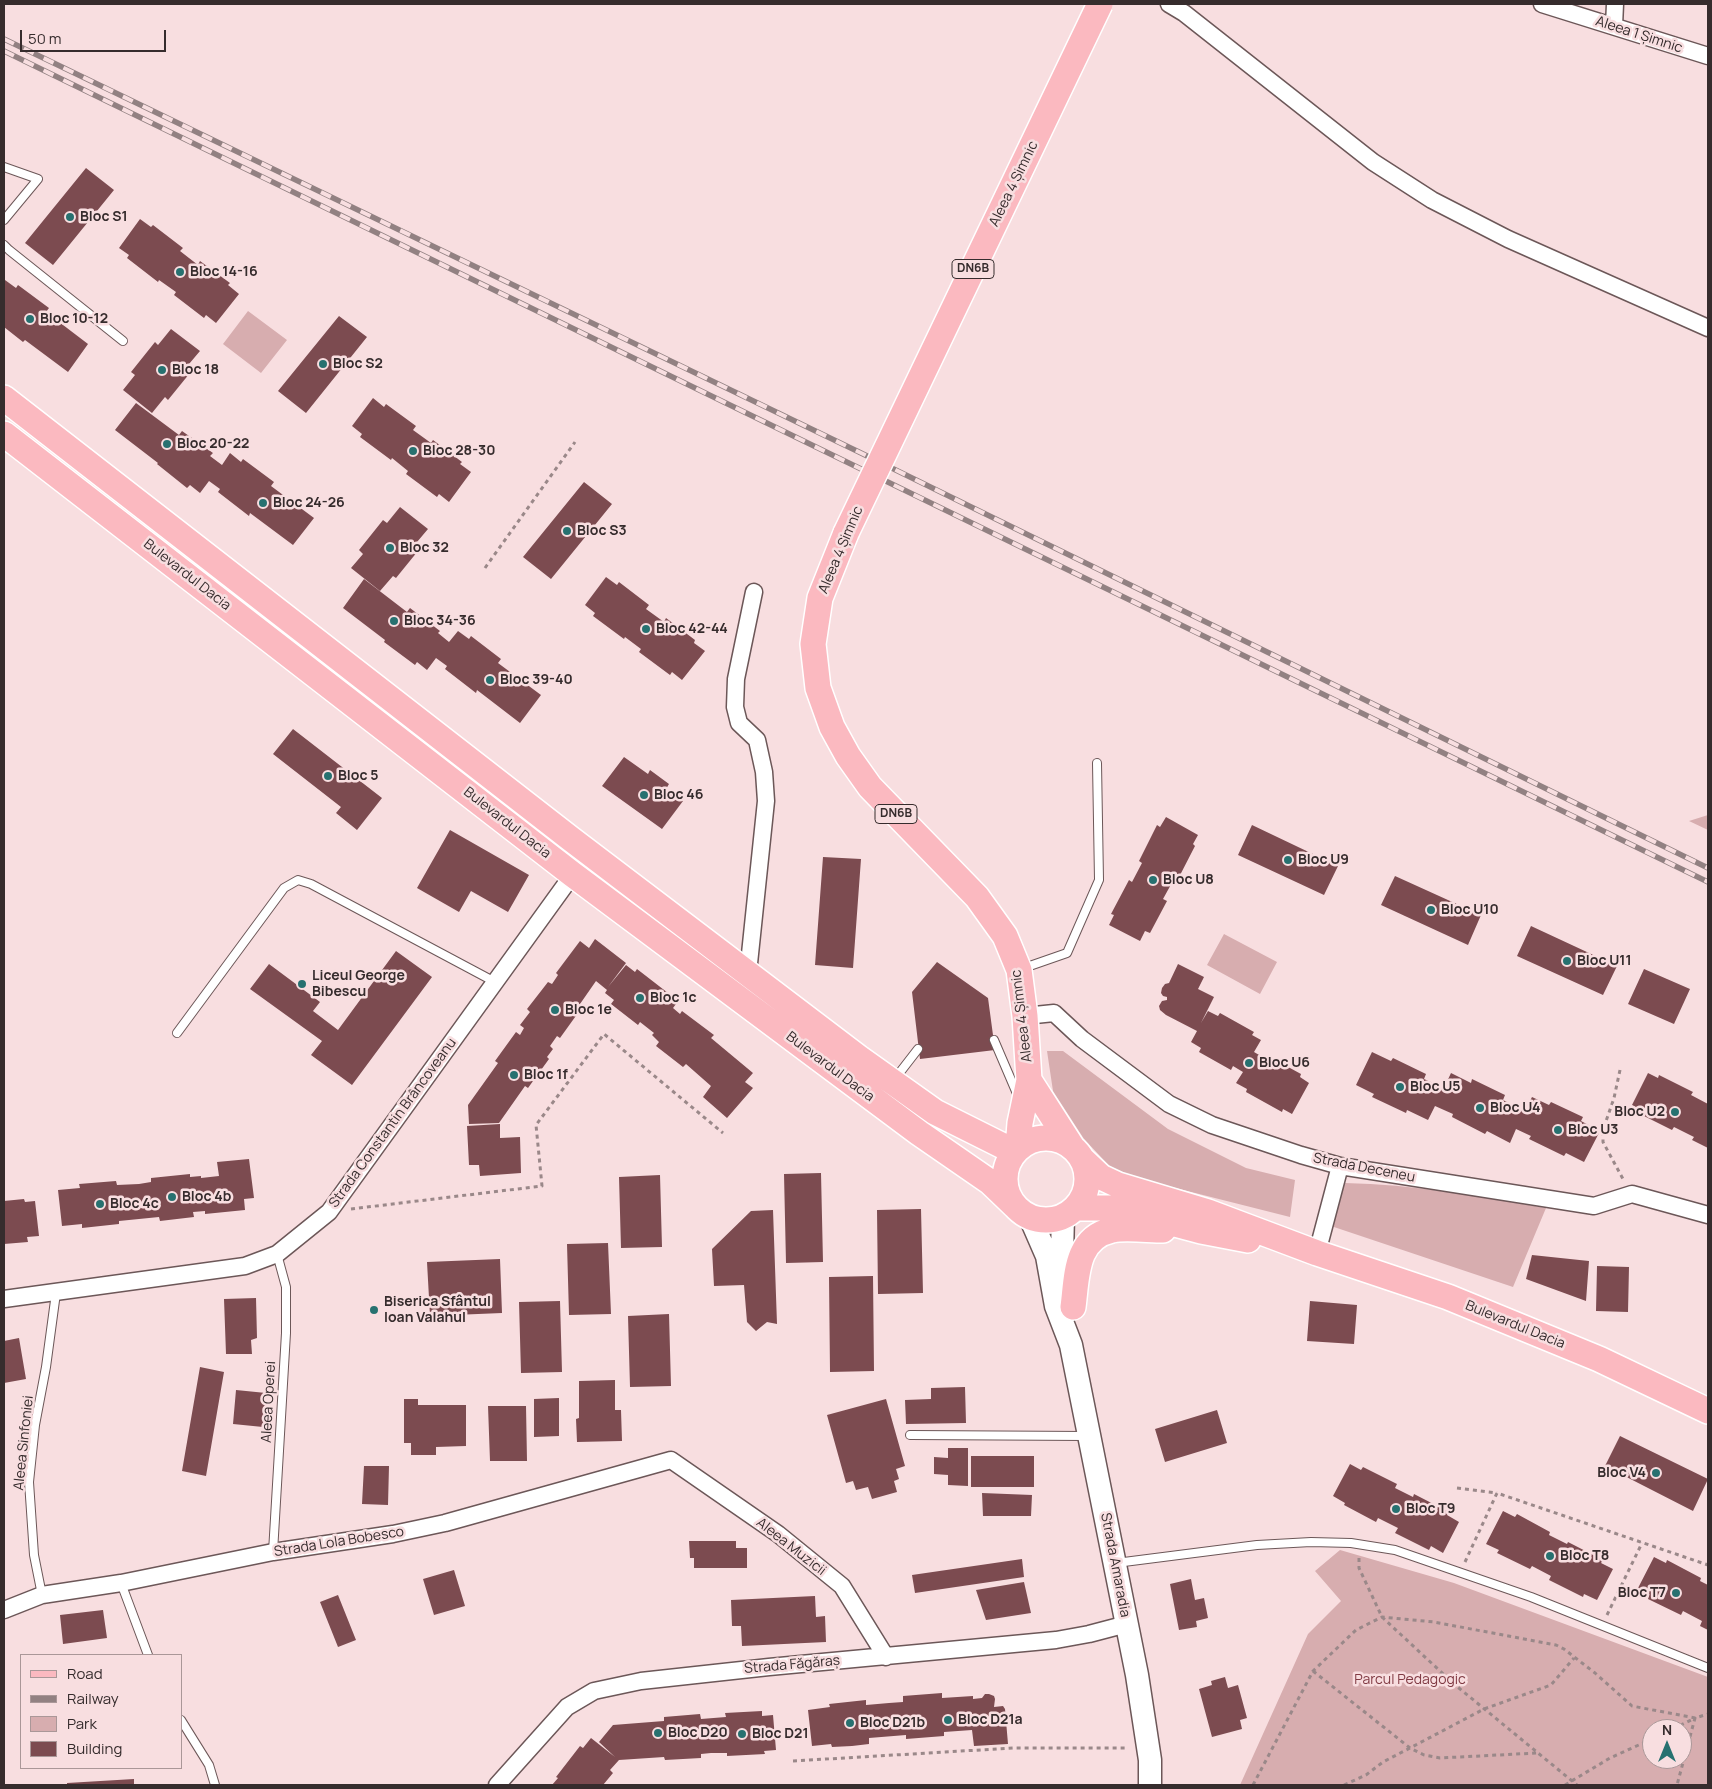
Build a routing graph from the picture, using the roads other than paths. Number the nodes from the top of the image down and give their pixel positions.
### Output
1 (1100, 4) edge
2 (1169, 4) edge
3 (1542, 4) edge
4 (1615, 4) edge
5 (1614, 26) junction
6 (1708, 56) edge
7 (4, 167) edge
8 (4, 220) edge
9 (4, 245) edge
10 (1708, 328) edge
11 (123, 341) dead end
12 (4, 398) edge
13 (4, 434) edge
14 (754, 592) dead end
15 (1097, 763) dead end
16 (589, 852) junction
17 (572, 874) junction
18 (1019, 970) junction
19 (748, 973) junction
20 (495, 982) junction
21 (1025, 1016) junction
22 (177, 1033) dead end
23 (994, 1040) dead end
24 (918, 1049) dead end
25 (1029, 1080) junction
26 (893, 1082) junction
27 (1023, 1108) junction
28 (1016, 1150) junction
29 (1078, 1153) junction
30 (1340, 1166) junction
31 (1023, 1211) junction
32 (1069, 1212) junction
33 (1708, 1215) edge
34 (1200, 1231) junction
35 (1317, 1253) junction
36 (277, 1254) junction
37 (56, 1293) junction
38 (4, 1299) edge
39 (1072, 1307) junction
40 (1071, 1345) junction
41 (1708, 1411) edge
42 (910, 1435) dead end
43 (1089, 1436) junction
44 (671, 1460) joint
45 (273, 1552) junction
46 (1114, 1564) junction
47 (121, 1583) junction
48 (42, 1595) junction
49 (4, 1610) edge
50 (1127, 1624) junction
51 (148, 1654) edge
52 (886, 1657) junction
53 (1708, 1668) edge
54 (182, 1722) edge
55 (215, 1785) edge
56 (497, 1785) edge
57 (1150, 1785) edge

1 - 18 main road, Aleea 4 Șimnic / DN6B, bridge
2 - 10 street
3 - 5 street, Aleea 1 Șimnic
4 - 5 street
5 - 6 street, Aleea 1 Șimnic
7 - 8 lane
9 - 11 lane
12 - 16 main road, Bulevardul Dacia
13 - 17 main road, Bulevardul Dacia
14 - 19 street
15 - 18 lane
16 - 17 street, Strada Constantin Brâncoveanu
16 - 19 main road, Bulevardul Dacia
17 - 20 street, Strada Constantin Brâncoveanu
17 - 31 main road, Bulevardul Dacia
18 - 21 main road, Aleea 4 Șimnic / DN6B
19 - 26 main road, Bulevardul Dacia
20 - 22 lane
20 - 36 street, Strada Constantin Brâncoveanu
21 - 25 main road, Aleea 4 Șimnic / DN6B
21 - 30 street, Strada Deceneu
23 - 27 lane
24 - 26 lane
25 - 27 main road, Aleea 4 Șimnic / DN6B
25 - 29 main road, Aleea 4 Șimnic / DN6B
26 - 28 main road, Bulevardul Dacia
27 - 28 main road, Aleea 4 Șimnic / DN6B
28 - 29 main road, Bulevardul Dacia
28 - 31 main road
29 - 32 main road
29 - 35 main road, Bulevardul Dacia
30 - 33 street, Strada Deceneu
30 - 35 street
31 - 32 main road, Bulevardul Dacia
31 - 40 main road, Strada Amaradia
32 - 34 main road, Bulevardul Dacia
32 - 39 main road, Strada Amaradia
34 - 35 main road, Bulevardul Dacia
34 - 39 main road
35 - 41 main road, Bulevardul Dacia
36 - 37 street, Strada Constantin Brâncoveanu
36 - 45 lane, Aleea Operei
37 - 38 street, Strada Constantin Brâncoveanu
37 - 48 lane, Aleea Sinfoniei
39 - 40 main road, Strada Amaradia
40 - 43 main road, Strada Amaradia
42 - 43 lane
43 - 46 main road, Strada Amaradia
44 - 45 street, Strada Lola Bobesco
44 - 52 street, Aleea Muzicii
45 - 47 street, Strada Lola Bobesco
46 - 50 main road, Strada Amaradia
46 - 53 lane
47 - 48 street, Strada Lola Bobesco
47 - 51 lane
48 - 49 street, Strada Lola Bobesco
50 - 52 street, Strada Făgăraș
50 - 57 main road, Strada Amaradia
52 - 56 street, Strada Făgăraș
54 - 55 lane

